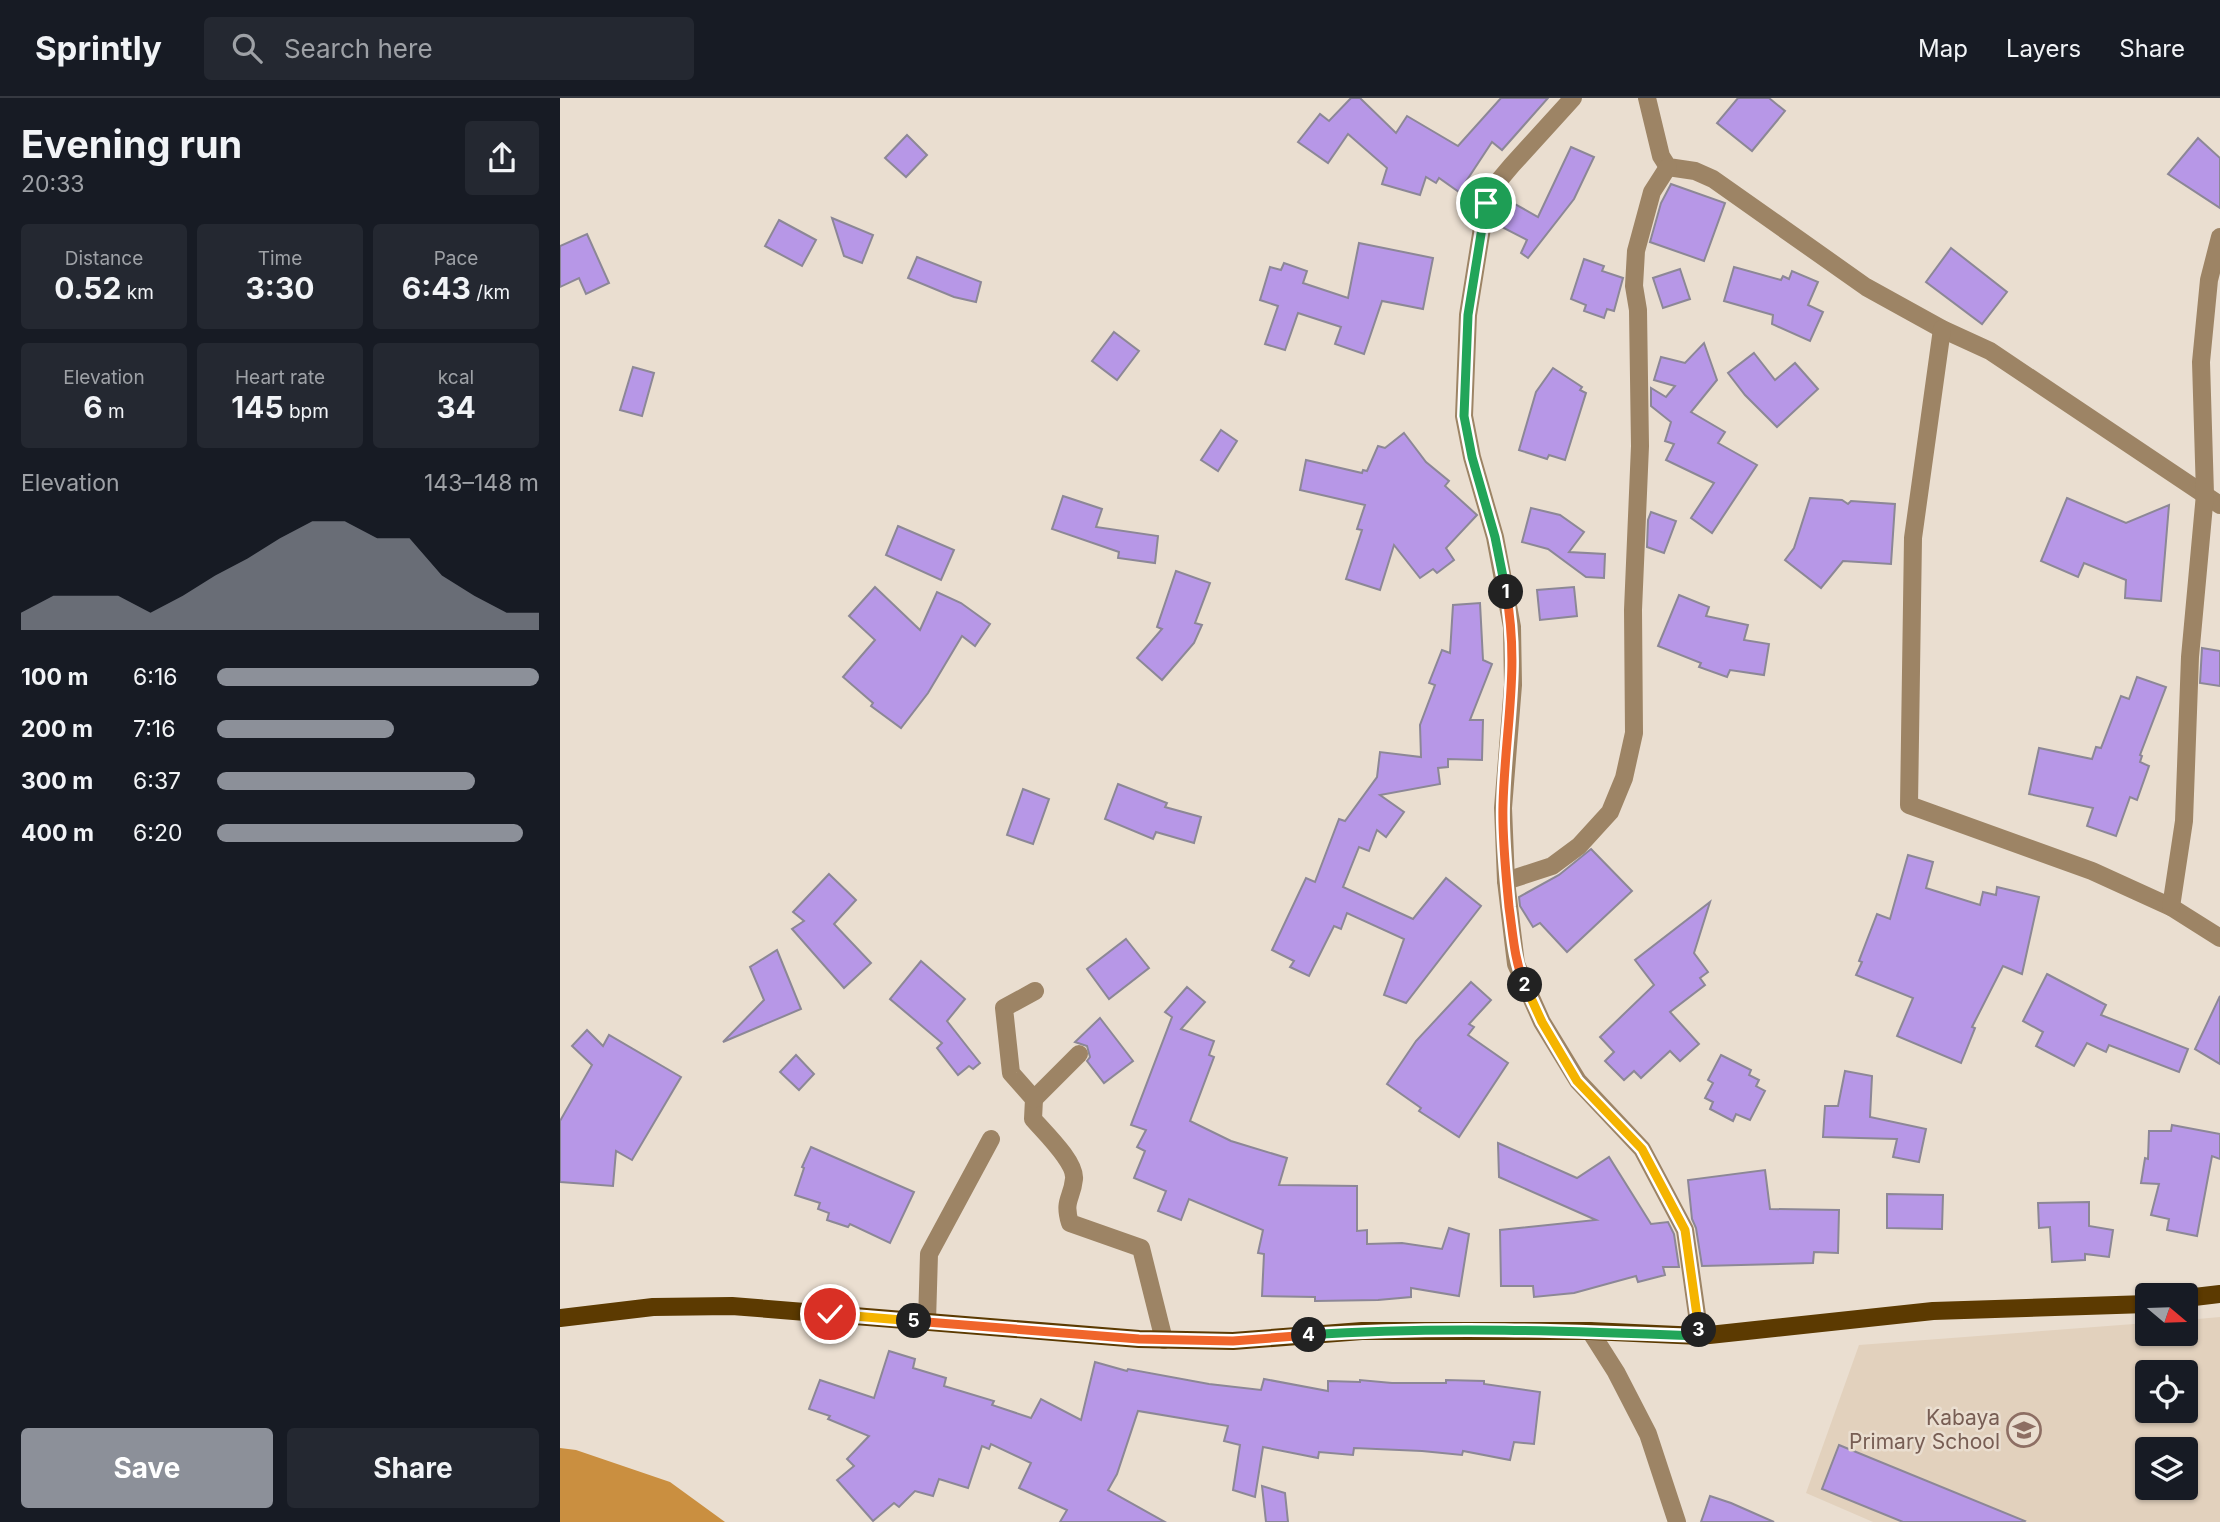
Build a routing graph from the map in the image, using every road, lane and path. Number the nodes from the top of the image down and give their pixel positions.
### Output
1 (1573, 98) edge
2 (1647, 98) edge
3 (1668, 167) junction
4 (2220, 237) edge
5 (1942, 329) junction
6 (2213, 500) edge
7 (1506, 881) junction
8 (2171, 908) junction
9 (2220, 938) edge
10 (1035, 991) dead end
11 (1079, 1054) dead end
12 (1034, 1099) junction
13 (991, 1139) dead end
14 (2220, 1294) edge
15 (2198, 1297) edge
16 (2135, 1304) edge
17 (560, 1318) edge
18 (928, 1322) junction
19 (1590, 1331) junction
20 (1700, 1336) junction
21 (1164, 1340) junction
22 (1676, 1522) edge

1 - 7 street
2 - 3 street
3 - 5 street
3 - 7 street
4 - 6 street
5 - 6 street
5 - 8 street
6 - 8 street
7 - 20 street
8 - 9 street
10 - 12 street
11 - 12 street
12 - 21 street
13 - 18 street
14 - 15 main road
16 - 20 main road
17 - 18 main road
18 - 21 main road
19 - 20 main road
19 - 21 main road
19 - 22 street

